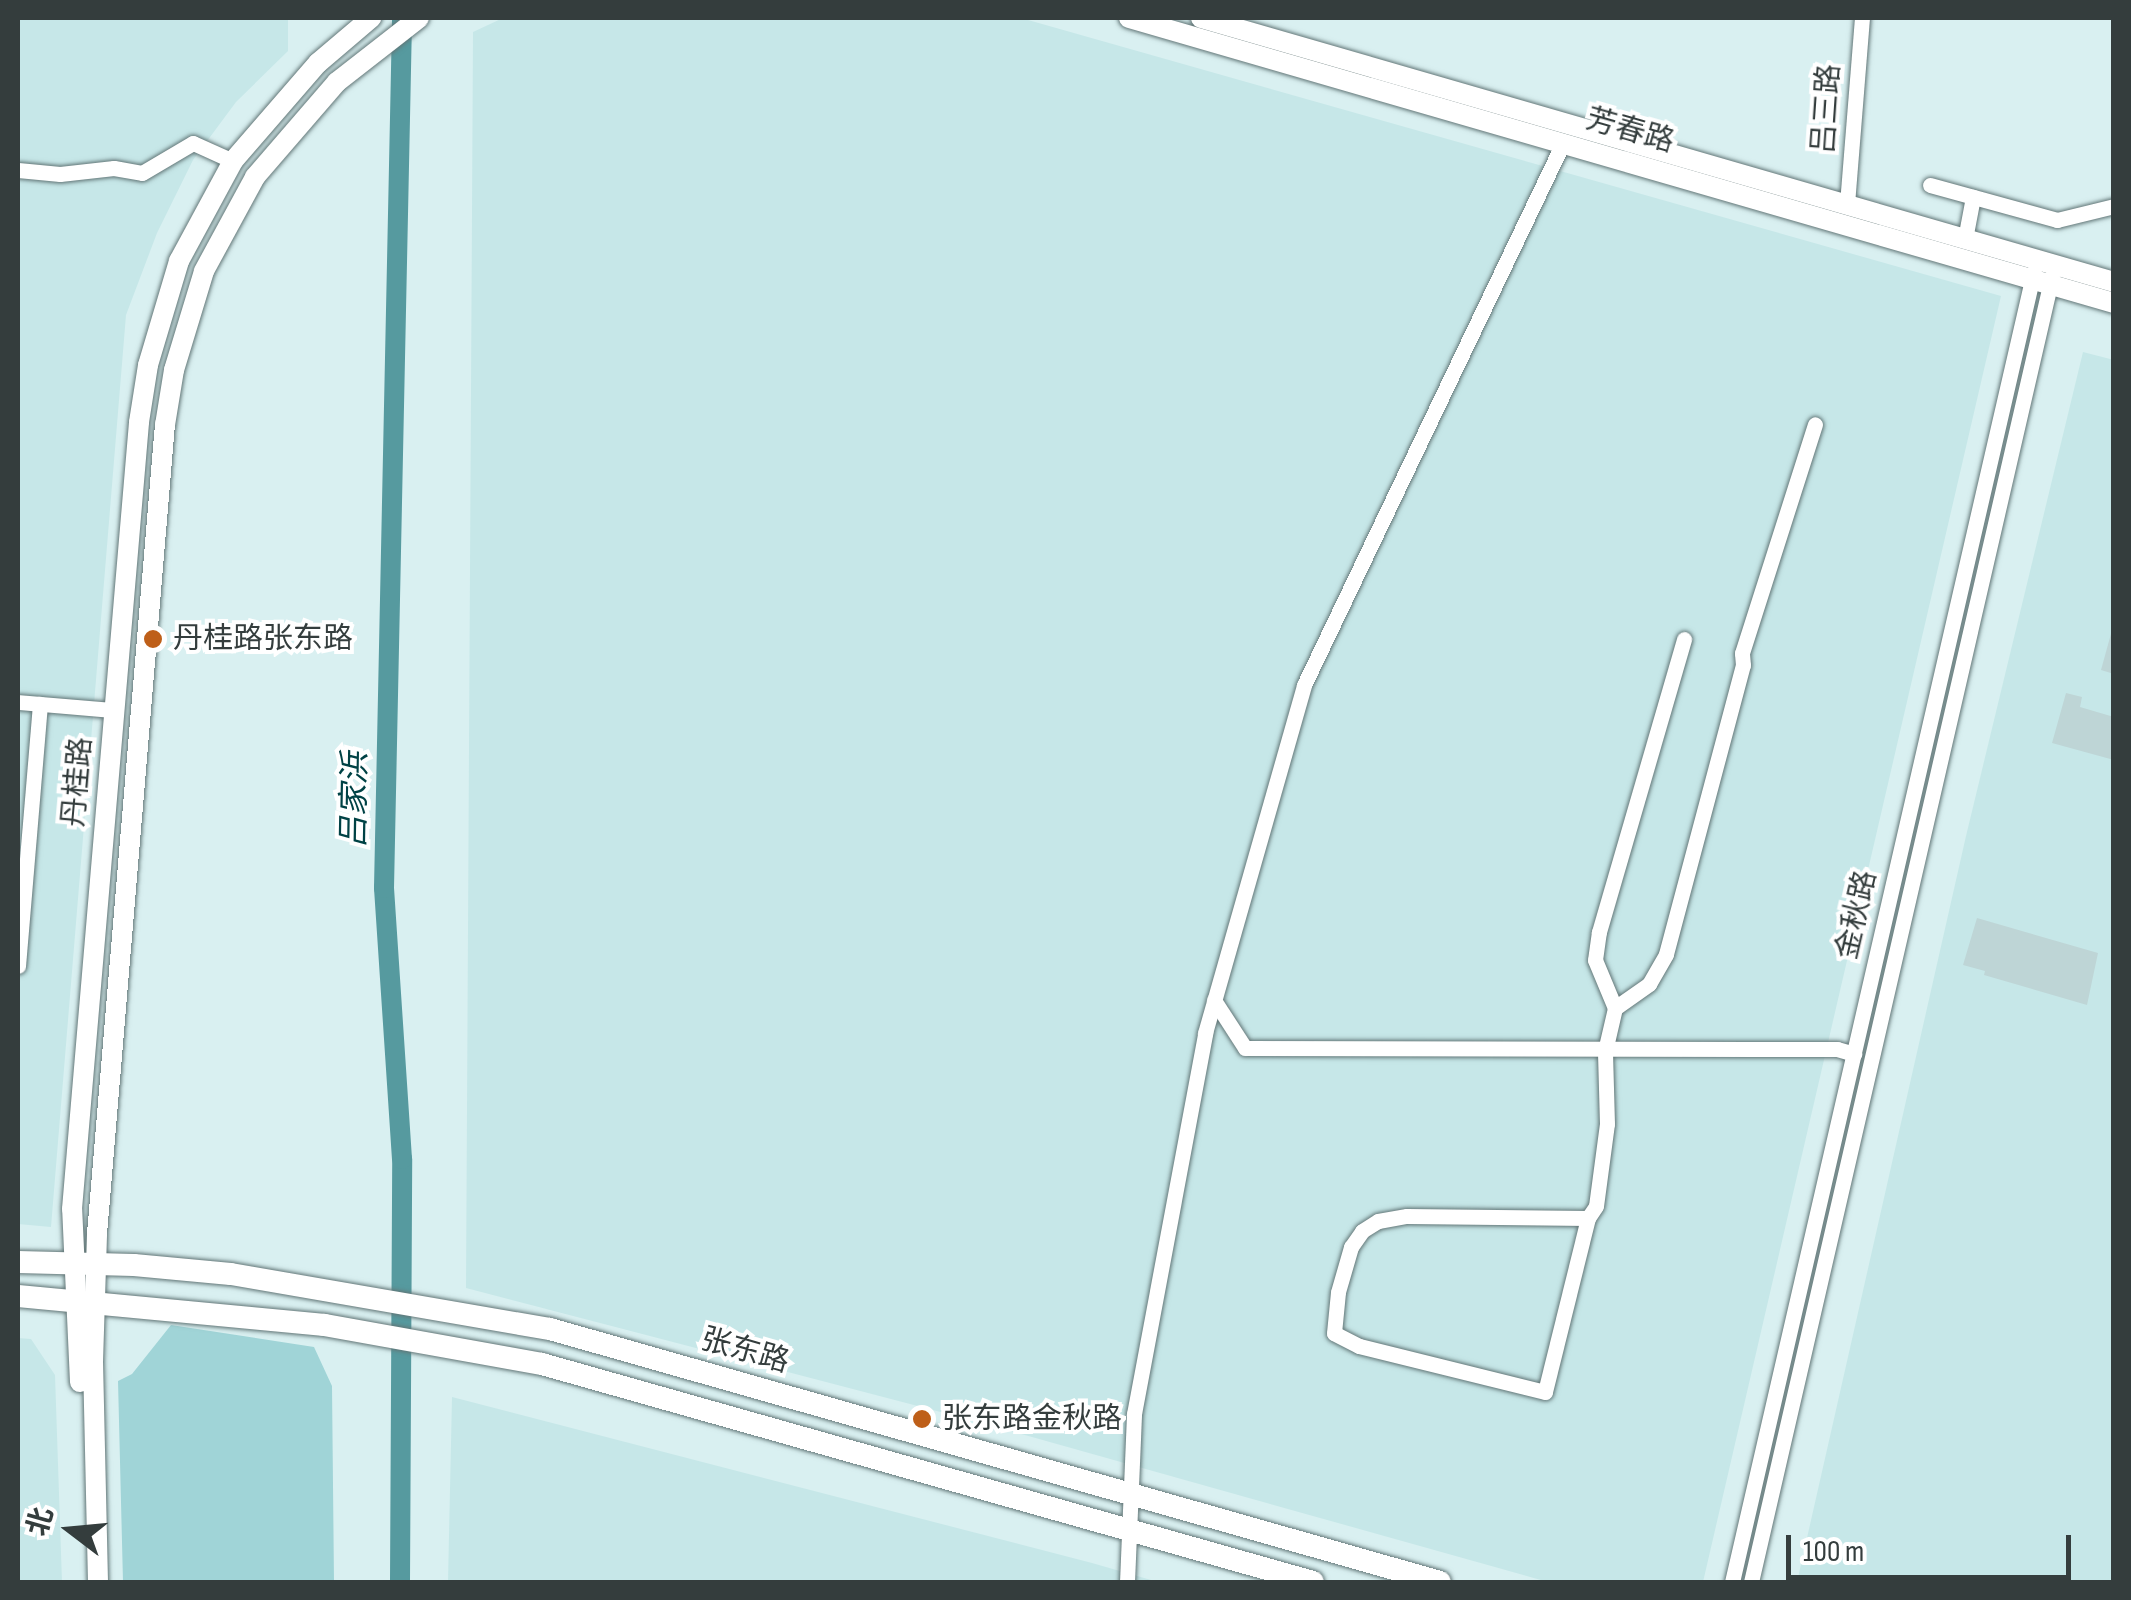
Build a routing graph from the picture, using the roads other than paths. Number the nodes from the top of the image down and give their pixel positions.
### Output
1 (371, 18) edge
2 (419, 18) edge
3 (1130, 18) edge
4 (1202, 18) edge
5 (1862, 18) edge
6 (1563, 142) junction
7 (233, 161) junction
8 (18, 170) edge
9 (1930, 185) dead end
10 (1973, 197) junction
11 (1847, 204) junction
12 (2114, 206) edge
13 (1965, 239) junction
14 (2043, 272) junction
15 (2114, 282) edge
16 (2114, 302) edge
17 (1815, 424) dead end
18 (1684, 639) dead end
19 (18, 702) edge
20 (40, 704) junction
21 (114, 710) junction
22 (18, 966) edge
23 (1214, 1000) junction
24 (1615, 1008) junction
25 (1606, 1051) junction
26 (1854, 1054) junction
27 (1588, 1218) junction
28 (18, 1262) edge
29 (85, 1264) junction
30 (18, 1296) edge
31 (85, 1301) junction
32 (1128, 1492) junction
33 (1127, 1529) junction
34 (84, 1582) edge
35 (98, 1582) edge
36 (1126, 1582) edge
37 (1313, 1582) edge
38 (1440, 1582) edge
39 (1732, 1582) edge
40 (1751, 1582) edge

1 - 7 street, 丹桂路
2 - 29 street, 丹桂路
3 - 6 street, 芳春路
4 - 11 street, 芳春路
5 - 11 street, 吕三路
6 - 14 street, 芳春路
6 - 23 street
7 - 8 street
7 - 21 street, 丹桂路
9 - 10 street
10 - 12 street
10 - 13 street
11 - 13 street, 芳春路
13 - 14 street, 芳春路
14 - 15 street, 芳春路
14 - 16 street, 芳春路
14 - 26 street, 金秋路
14 - 40 street, 金秋路
17 - 24 street
18 - 24 street
19 - 20 street
20 - 21 street
20 - 22 street
21 - 29 street, 丹桂路
23 - 25 street
23 - 32 street
24 - 25 street
25 - 26 street
25 - 27 street
26 - 39 street, 金秋路
27 - 27 street
28 - 29 main road, 张东路
29 - 31 street, 丹桂路
29 - 32 main road, 张东路
30 - 31 main road
31 - 33 main road
31 - 34 street, 丹桂路
31 - 35 street, 丹桂路
32 - 33 street
32 - 38 main road, 张东路
33 - 36 street
33 - 37 main road

